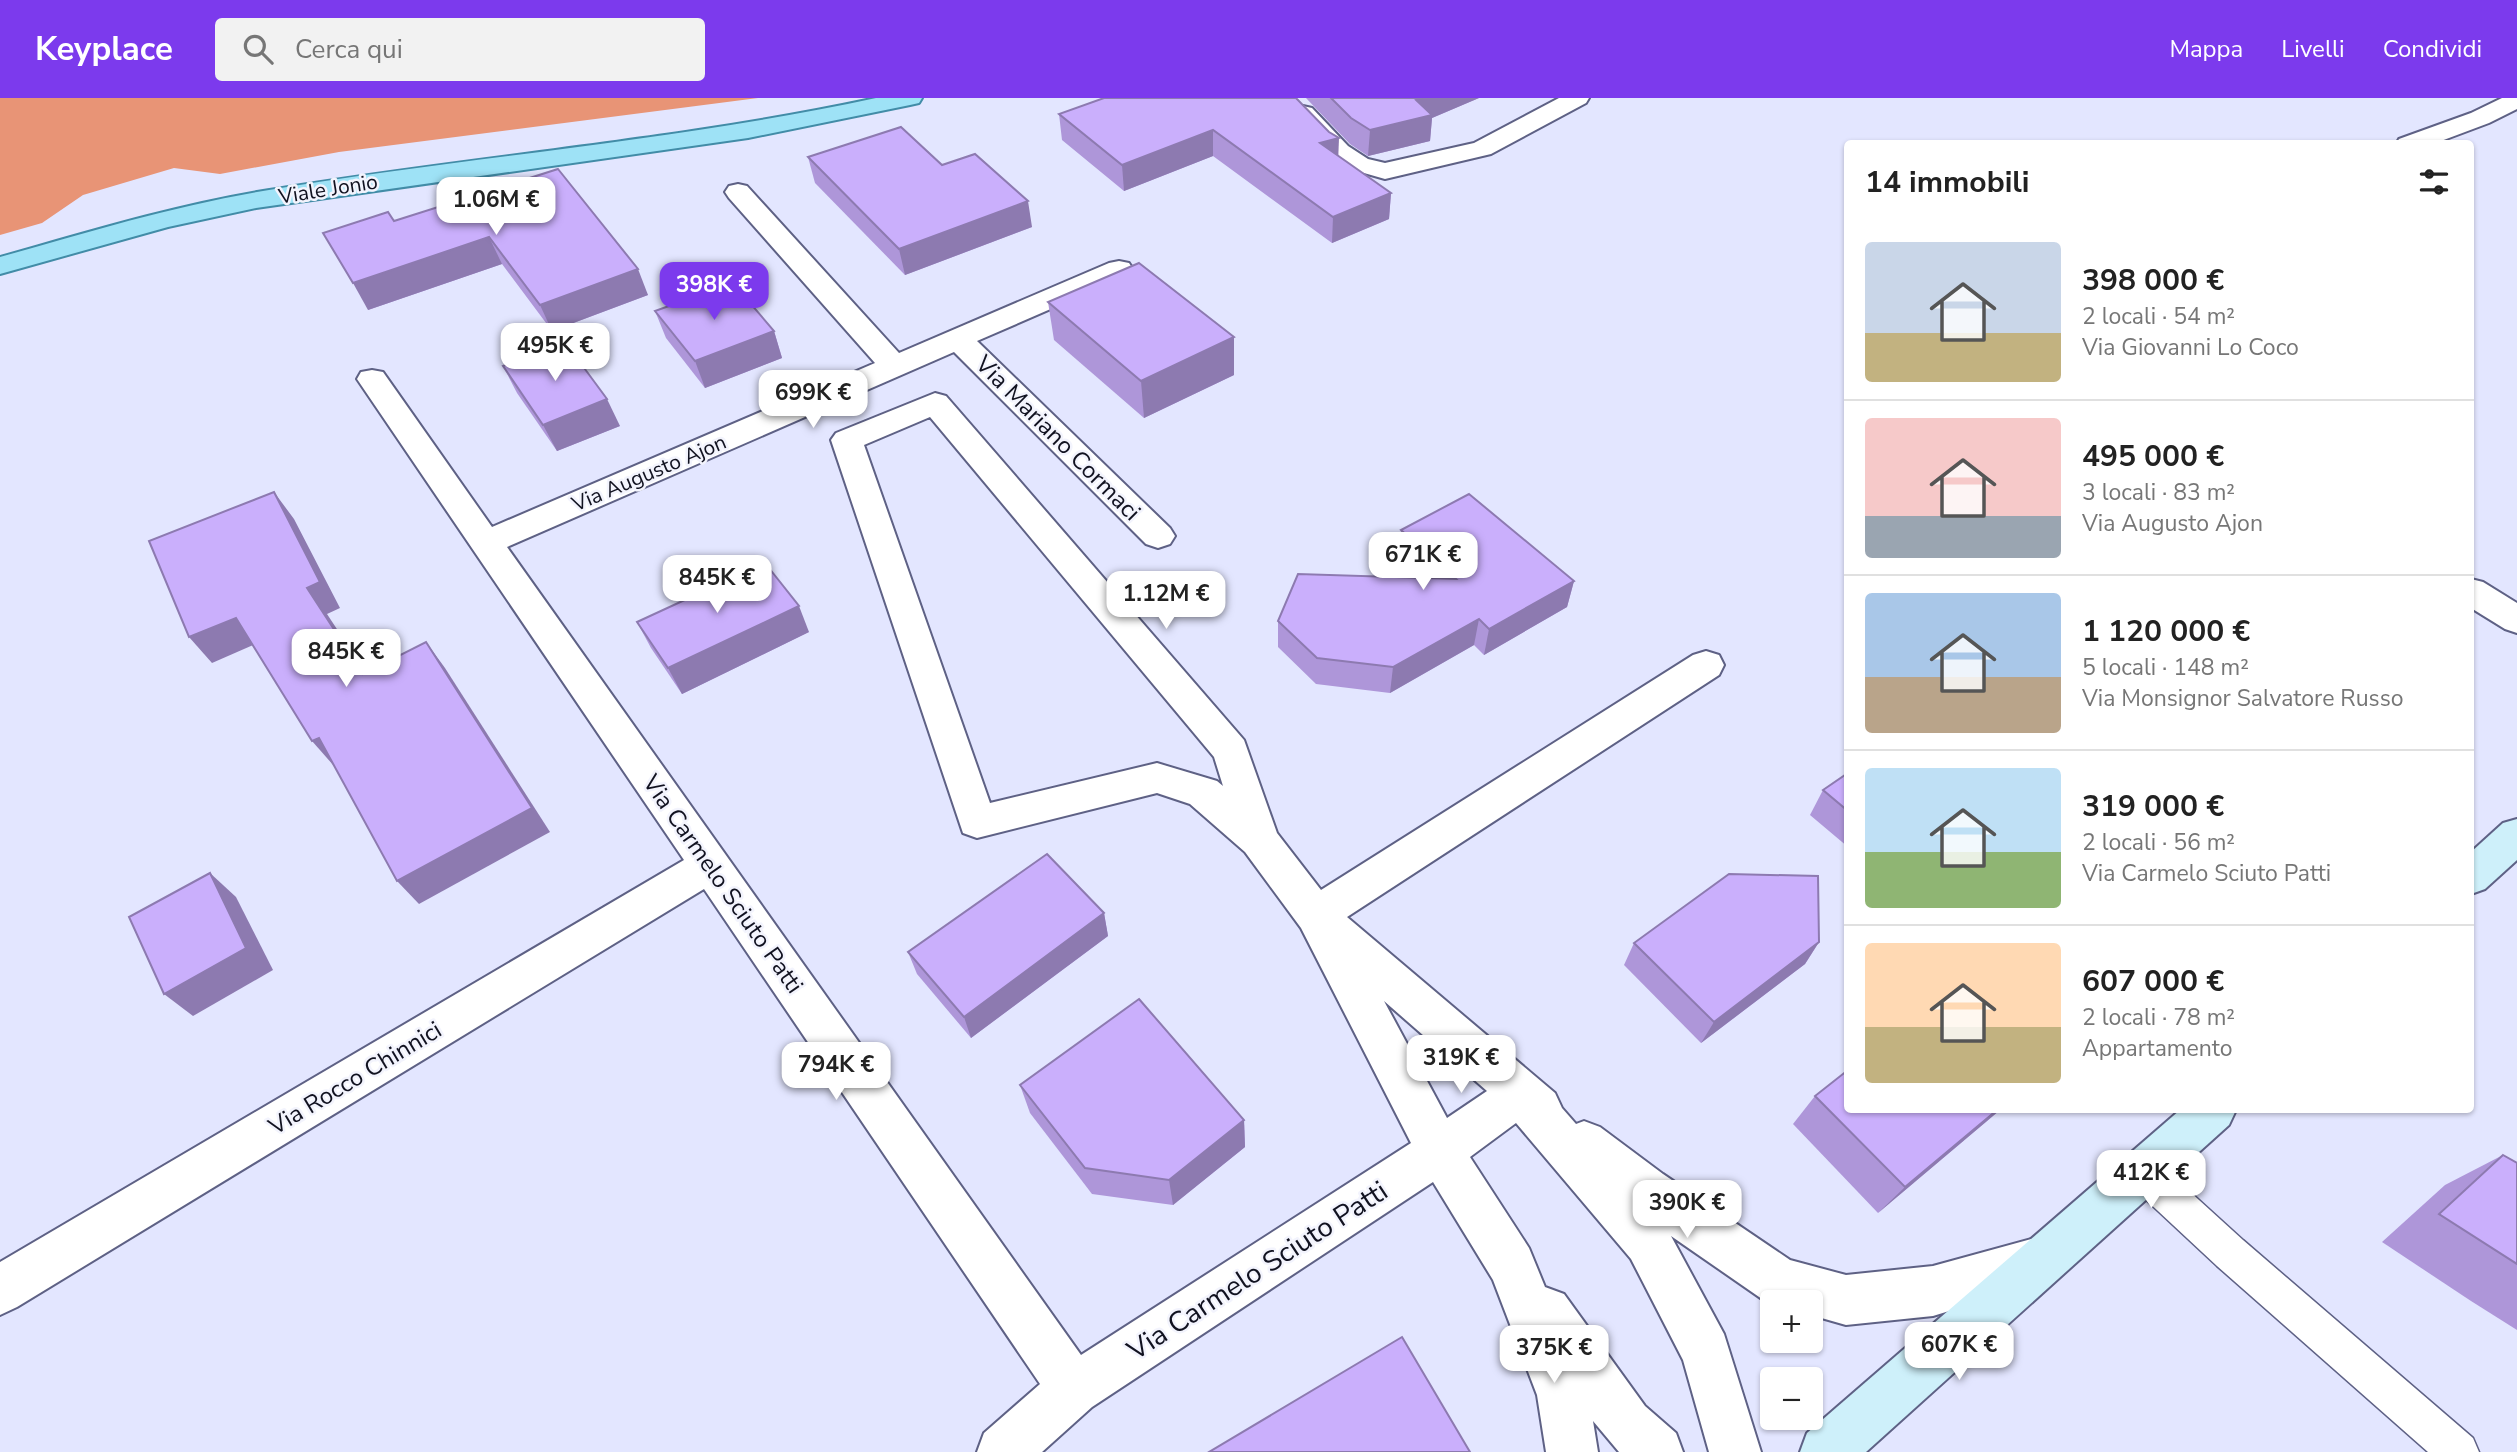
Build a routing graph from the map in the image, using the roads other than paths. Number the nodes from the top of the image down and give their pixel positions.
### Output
1 (910, 98) edge
2 (1577, 98) edge
3 (1294, 99) edge
4 (2517, 100) edge
5 (2419, 140) edge
6 (738, 192) dead end
7 (0, 266) edge
8 (1119, 269) edge
9 (958, 339) junction
10 (894, 366) junction
11 (372, 379) dead end
12 (1158, 536) dead end
13 (486, 543) junction
14 (2474, 593) edge
15 (2517, 620) edge
16 (1706, 664) dead end
17 (2517, 835) edge
18 (1259, 840) junction
19 (710, 865) junction
20 (2474, 874) edge
21 (1316, 915) junction
22 (1520, 1094) junction
23 (2210, 1113) edge
24 (1440, 1151) junction
25 (2142, 1172) junction
26 (2045, 1259) junction
27 (1512, 1265) junction
28 (0, 1290) edge
29 (1074, 1389) junction
30 (1003, 1452) edge
31 (1572, 1452) edge
32 (1657, 1452) edge
33 (1735, 1452) edge
34 (1826, 1452) edge
35 (2459, 1452) edge

1 - 7 main road, Viale Jonio
2 - 3 street
4 - 5 street
6 - 10 street
8 - 9 street, Via Augusto Ajon
9 - 10 street, Via Augusto Ajon
9 - 12 street, Via Mariano Cormaci
10 - 13 street, Via Augusto Ajon
11 - 13 street, Via Carmelo Sciuto Patti
13 - 19 street, Via Carmelo Sciuto Patti
14 - 15 street
16 - 21 street
17 - 20 street
18 - 18 street
18 - 21 street
19 - 28 street, Via Rocco Chinnici
19 - 29 street, Via Carmelo Sciuto Patti
21 - 22 street
21 - 24 street
22 - 24 street, Via Carmelo Sciuto Patti
22 - 26 street
22 - 33 street
23 - 25 street
24 - 27 street
24 - 29 street, Via Carmelo Sciuto Patti
25 - 26 street
25 - 35 lane
26 - 34 street
27 - 31 street
27 - 32 street
29 - 30 street, Via Carmelo Sciuto Patti

